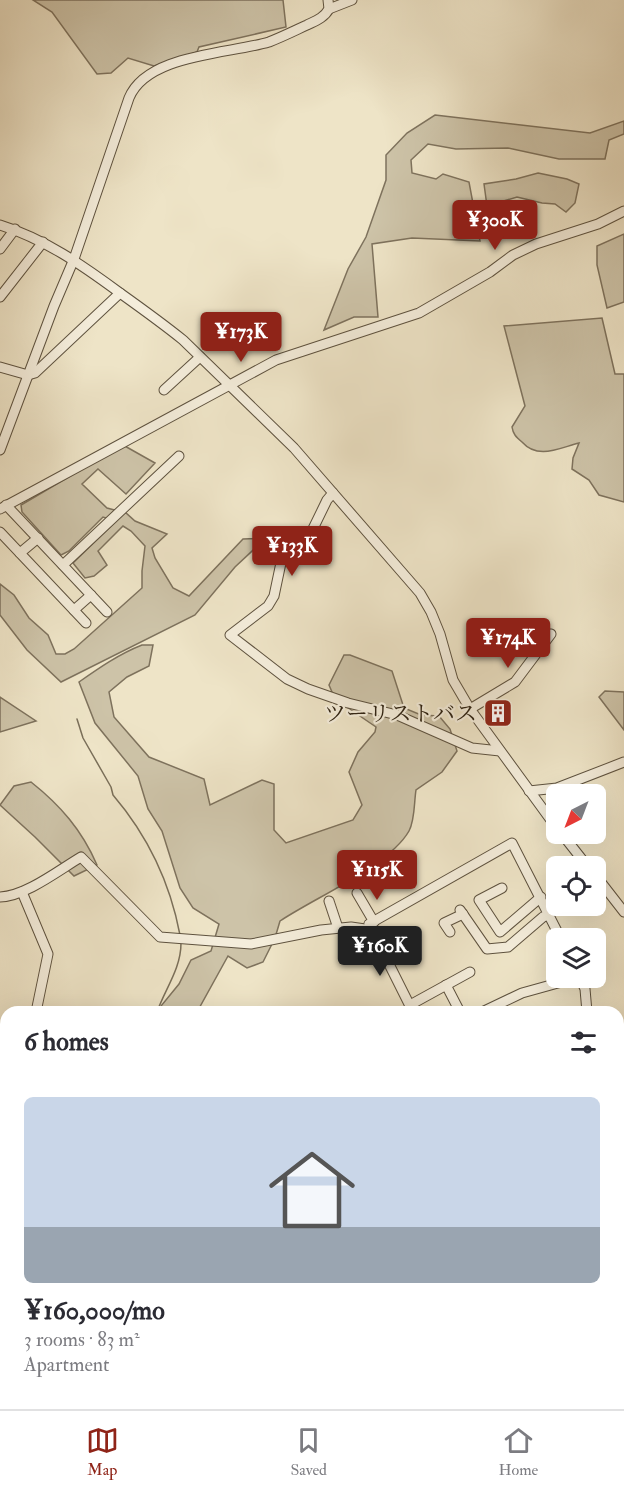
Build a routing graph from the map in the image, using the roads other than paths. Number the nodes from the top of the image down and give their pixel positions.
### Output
1 (352, 0) edge
2 (328, 5) edge
3 (624, 211) edge
4 (0, 225) edge
5 (15, 230) junction
6 (43, 242) junction
7 (0, 249) edge
8 (74, 259) junction
9 (120, 293) junction
10 (0, 297) edge
11 (200, 357) junction
12 (0, 367) edge
13 (28, 375) junction
14 (229, 385) junction
15 (164, 390) dead end
16 (0, 450) edge
17 (179, 456) dead end
18 (333, 493) junction
19 (3, 507) edge
20 (0, 532) edge
21 (38, 538) junction
22 (21, 553) junction
23 (63, 565) junction
24 (91, 595) junction
25 (74, 610) junction
26 (107, 612) dead end
27 (86, 623) dead end
28 (551, 634) dead end
29 (470, 709) junction
30 (500, 750) junction
31 (624, 762) edge
32 (529, 791) junction
33 (546, 814) edge
34 (570, 844) edge
35 (579, 856) edge
36 (502, 888) dead end
37 (606, 889) edge
38 (22, 892) junction
39 (357, 892) dead end
40 (0, 897) edge
41 (541, 897) junction
42 (328, 902) dead end
43 (546, 908) edge
44 (624, 912) edge
45 (547, 916) edge
46 (373, 926) junction
47 (338, 928) junction
48 (450, 932) dead end
49 (470, 972) dead end
50 (446, 985) junction
51 (546, 987) edge
52 (584, 988) edge
53 (37, 1006) edge
54 (411, 1006) edge
55 (416, 1006) edge
56 (457, 1006) edge
57 (495, 1006) edge
58 (586, 1006) edge

1 - 2 street
2 - 8 street
3 - 14 street
4 - 5 street
5 - 6 street
5 - 7 street
6 - 8 street
6 - 10 street
8 - 9 street
8 - 13 street
9 - 11 street
9 - 13 street
11 - 14 street
11 - 15 street
12 - 13 street
13 - 16 street
14 - 18 street
14 - 19 street
17 - 23 street
18 - 29 street
18 - 30 street
19 - 21 street
20 - 22 street
21 - 22 street
21 - 23 street
22 - 25 street
23 - 24 street
24 - 25 street
24 - 26 street
25 - 27 street
28 - 29 street
29 - 30 street
30 - 32 street
31 - 32 street
32 - 33 street
34 - 35 street
36 - 41 street
37 - 44 street
38 - 40 street
38 - 47 street
38 - 53 street
39 - 46 street
41 - 43 street
41 - 46 street
42 - 47 street
45 - 48 street
46 - 47 street
46 - 54 street
49 - 50 street
50 - 55 street
50 - 56 street
51 - 57 street
52 - 58 street

